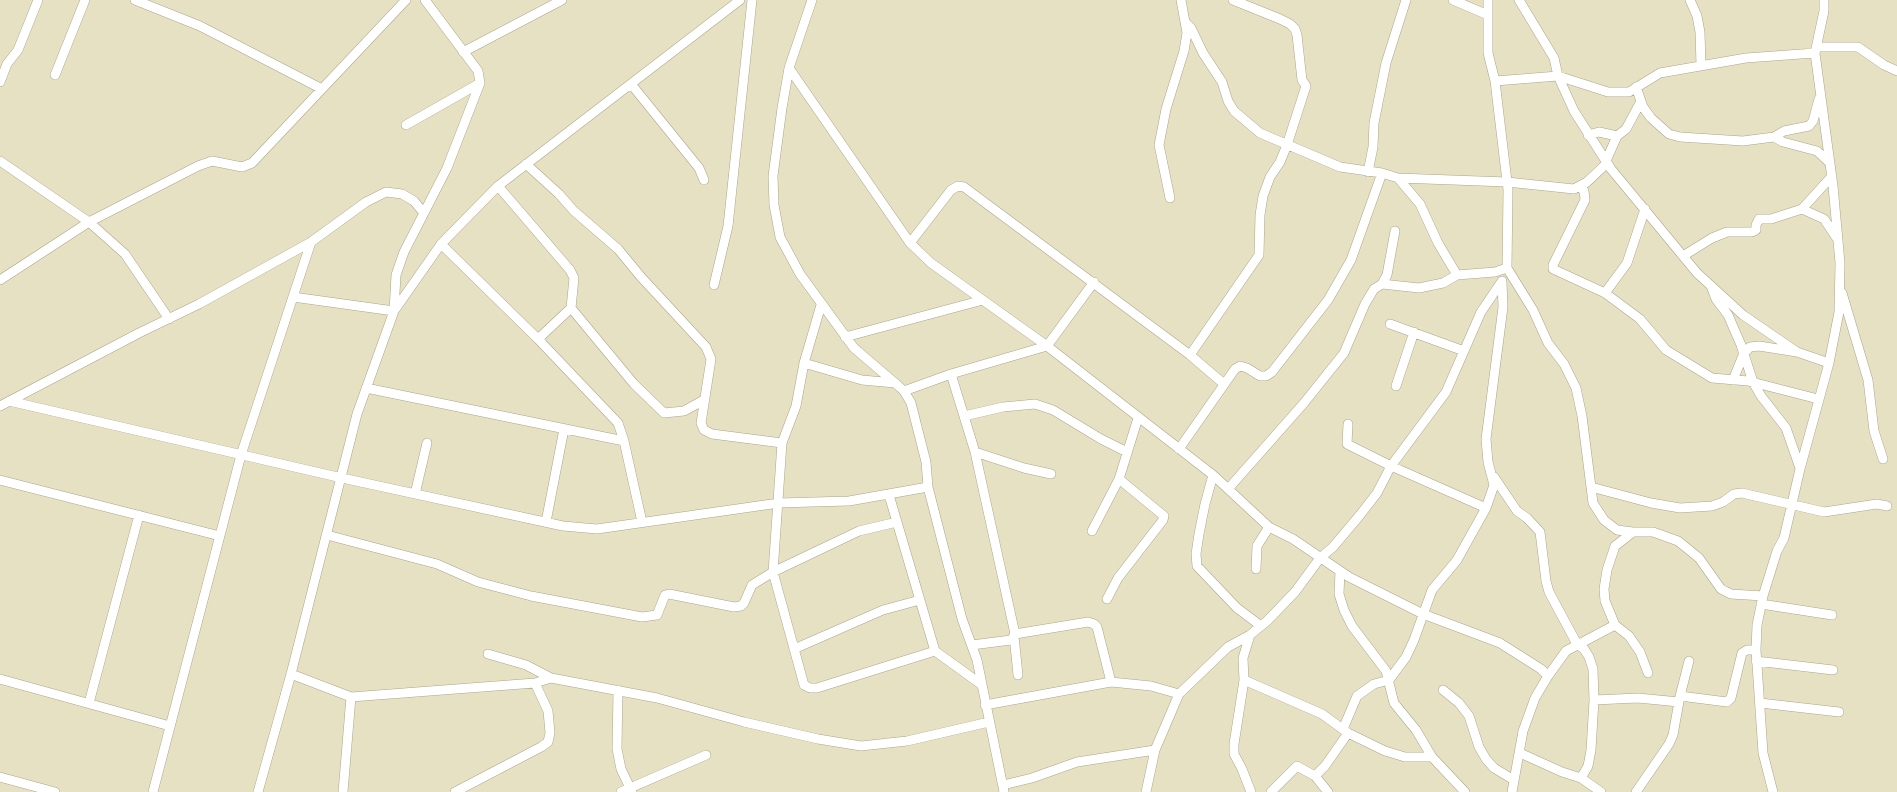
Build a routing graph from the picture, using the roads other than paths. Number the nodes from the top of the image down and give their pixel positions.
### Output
1 (38, 0) edge
2 (85, 0) edge
3 (135, 0) edge
4 (406, 0) edge
5 (425, 0) edge
6 (562, 0) edge
7 (740, 0) edge
8 (752, 0) edge
9 (812, 0) edge
10 (1181, 0) edge
11 (1233, 0) edge
12 (1406, 0) edge
13 (1453, 0) edge
14 (1488, 0) edge
15 (1519, 0) edge
16 (1690, 0) edge
17 (1824, 0) edge
18 (1488, 15) junction
19 (1186, 23) junction
20 (1816, 50) junction
21 (463, 52) junction
22 (1700, 65) junction
23 (789, 68) junction
24 (1897, 71) edge
25 (56, 75) dead end
26 (1558, 76) junction
27 (1495, 81) junction
28 (0, 82) edge
29 (480, 83) junction
30 (631, 84) junction
31 (1636, 87) junction
32 (322, 89) junction
33 (1820, 96) junction
34 (1641, 101) junction
35 (406, 125) dead end
36 (1588, 135) junction
37 (1617, 136) junction
38 (1774, 137) junction
39 (1288, 145) junction
40 (0, 160) edge
41 (1606, 162) junction
42 (1830, 163) junction
43 (526, 164) junction
44 (1368, 172) junction
45 (1382, 173) junction
46 (1832, 176) junction
47 (1398, 178) junction
48 (704, 180) dead end
49 (1507, 182) junction
50 (498, 186) junction
51 (1580, 187) junction
52 (1170, 198) dead end
53 (1645, 209) junction
54 (1802, 209) junction
55 (423, 212) junction
56 (89, 222) junction
57 (1395, 231) dead end
58 (1838, 240) junction
59 (311, 242) junction
60 (910, 243) junction
61 (441, 244) junction
62 (1683, 256) junction
63 (1508, 270) junction
64 (1457, 275) junction
65 (0, 280) edge
66 (1502, 281) junction
67 (1094, 282) junction
68 (1382, 284) junction
69 (714, 285) dead end
70 (1710, 285) junction
71 (1840, 288) junction
72 (1605, 293) junction
73 (293, 297) junction
74 (983, 300) junction
75 (821, 305) junction
76 (571, 308) junction
77 (394, 311) junction
78 (169, 319) junction
79 (1390, 324) dead end
80 (1414, 332) junction
81 (846, 337) junction
82 (538, 339) junction
83 (1046, 346) junction
84 (1464, 351) junction
85 (1797, 352) junction
86 (1744, 353) junction
87 (1190, 355) junction
88 (1829, 363) junction
89 (804, 364) junction
90 (951, 374) junction
91 (1733, 380) junction
92 (1753, 382) junction
93 (895, 383) junction
94 (1224, 384) junction
95 (1396, 386) dead end
96 (366, 388) junction
97 (904, 392) junction
98 (1818, 399) junction
99 (704, 400) junction
100 (9, 401) junction
101 (0, 406) edge
102 (964, 416) junction
103 (1138, 418) junction
104 (1348, 424) dead end
105 (564, 429) junction
106 (624, 441) junction
107 (427, 443) dead end
108 (782, 443) junction
109 (1179, 449) junction
110 (975, 452) junction
111 (1127, 452) junction
112 (241, 455) junction
113 (1883, 459) dead end
114 (1391, 466) junction
115 (1800, 469) junction
116 (1051, 474) dead end
117 (1213, 475) junction
118 (1493, 475) junction
119 (342, 478) junction
120 (1119, 479) junction
121 (0, 480) edge
122 (928, 487) junction
123 (1591, 487) junction
124 (1228, 489) junction
125 (415, 494) junction
126 (889, 495) junction
127 (779, 503) junction
128 (1792, 506) junction
129 (1886, 506) dead end
130 (1486, 508) junction
131 (139, 515) junction
132 (546, 522) junction
133 (642, 522) junction
134 (897, 522) junction
135 (1269, 526) junction
136 (1092, 531) dead end
137 (1633, 532) junction
138 (327, 535) junction
139 (220, 536) junction
140 (1320, 558) junction
141 (1256, 569) dead end
142 (1340, 571) junction
143 (773, 572) junction
144 (1107, 598) dead end
145 (920, 600) junction
146 (1762, 600) junction
147 (1423, 614) junction
148 (1832, 615) dead end
149 (1615, 625) junction
150 (1261, 626) junction
151 (1015, 635) junction
152 (1250, 635) junction
153 (1577, 644) junction
154 (972, 646) junction
155 (794, 649) junction
156 (1756, 650) junction
157 (935, 651) junction
158 (488, 654) dead end
159 (1689, 660) dead end
160 (1756, 661) junction
161 (1833, 670) dead end
162 (1648, 673) dead end
163 (291, 674) junction
164 (1018, 675) dead end
165 (1548, 676) junction
166 (551, 678) junction
167 (0, 679) edge
168 (1244, 680) junction
169 (1389, 680) junction
170 (1111, 682) junction
171 (535, 683) junction
172 (982, 685) junction
173 (618, 690) junction
174 (1444, 690) dead end
175 (1178, 694) junction
176 (351, 697) junction
177 (1679, 699) junction
178 (1594, 700) junction
179 (89, 703) junction
180 (1760, 703) junction
181 (985, 705) junction
182 (1839, 712) dead end
183 (989, 722) junction
184 (170, 726) junction
185 (1346, 731) junction
186 (1155, 750) junction
187 (1520, 753) junction
188 (706, 755) dead end
189 (1432, 757) junction
190 (1315, 776) junction
191 (0, 777) edge
192 (1581, 778) junction
193 (1514, 780) junction
194 (1003, 788) edge
195 (627, 791) edge
196 (55, 792) edge
197 (153, 792) edge
198 (258, 792) edge
199 (343, 792) edge
200 (455, 792) edge
201 (1146, 792) edge
202 (1251, 792) edge
203 (1271, 792) edge
204 (1328, 792) edge
205 (1465, 792) edge
206 (1512, 792) edge
207 (1601, 792) edge
208 (1636, 792) edge
209 (1773, 792) edge

1 - 28 street
2 - 25 street
3 - 32 street
4 - 32 street
5 - 21 street
6 - 21 street
7 - 30 street
8 - 69 street
9 - 23 street
10 - 19 street
11 - 39 street
12 - 44 street
13 - 18 street
14 - 18 street
15 - 26 street
16 - 22 street
17 - 20 street
18 - 27 street
19 - 39 street
19 - 52 street
20 - 22 street
20 - 24 street
20 - 33 street
21 - 29 street
22 - 31 street
23 - 60 street
23 - 75 street
26 - 27 street
26 - 31 street
26 - 36 street
27 - 49 street
29 - 35 street
29 - 55 street
30 - 43 street
30 - 48 street
31 - 34 street
32 - 56 street
33 - 38 street
33 - 42 street
34 - 37 street
34 - 38 street
36 - 37 street
36 - 41 street
37 - 41 street
38 - 42 street
39 - 44 street
39 - 87 street
40 - 56 street
41 - 51 street
41 - 53 street
42 - 46 street
43 - 50 street
43 - 99 street
44 - 45 street
45 - 47 street
45 - 94 street
46 - 54 street
46 - 58 street
47 - 49 street
47 - 64 street
49 - 51 street
49 - 63 street
50 - 61 street
50 - 76 street
51 - 72 street
53 - 62 street
53 - 72 street
54 - 58 street
54 - 62 street
55 - 59 street
55 - 77 street
56 - 65 street
56 - 78 street
57 - 68 street
58 - 71 street
59 - 73 street
59 - 78 street
60 - 67 street
60 - 74 street
61 - 77 street
61 - 82 street
62 - 70 street
63 - 64 street
63 - 66 street
63 - 123 street
64 - 68 street
66 - 84 street
66 - 118 street
67 - 83 street
67 - 87 street
68 - 124 street
70 - 85 street
70 - 86 street
71 - 88 street
71 - 113 street
72 - 91 street
73 - 77 street
73 - 112 street
74 - 81 street
74 - 83 street
75 - 81 street
75 - 89 street
76 - 82 street
76 - 99 street
77 - 96 street
78 - 100 street
79 - 80 street
80 - 84 street
80 - 95 street
81 - 93 street
82 - 106 street
83 - 90 street
83 - 103 street
84 - 114 street
85 - 86 street
85 - 88 street
86 - 91 street
86 - 92 street
87 - 94 street
88 - 98 street
89 - 93 street
89 - 108 street
90 - 97 street
90 - 102 street
91 - 92 street
92 - 98 street
92 - 115 street
93 - 97 street
94 - 109 street
96 - 105 street
96 - 119 street
97 - 122 street
98 - 115 street
99 - 108 street
100 - 101 street
100 - 112 street
102 - 110 street
102 - 111 street
103 - 109 street
103 - 111 street
104 - 114 street
105 - 106 street
105 - 132 street
106 - 133 street
107 - 125 street
108 - 127 street
109 - 117 street
110 - 116 street
110 - 151 street
111 - 120 street
112 - 119 street
112 - 139 street
114 - 130 street
114 - 140 street
115 - 128 street
117 - 124 street
117 - 150 street
118 - 130 street
118 - 153 street
119 - 125 street
119 - 138 street
120 - 136 street
120 - 144 street
121 - 131 street
122 - 126 street
122 - 154 street
123 - 128 street
123 - 137 street
124 - 135 street
125 - 132 street
126 - 127 street
126 - 134 street
127 - 133 street
127 - 143 street
128 - 129 street
128 - 146 street
130 - 147 street
131 - 139 street
131 - 179 street
132 - 133 street
134 - 143 street
134 - 145 street
135 - 140 street
135 - 141 street
137 - 146 street
137 - 149 street
138 - 143 street
138 - 163 street
139 - 184 street
140 - 142 street
140 - 150 street
142 - 147 street
142 - 169 street
143 - 155 street
145 - 155 street
145 - 157 street
146 - 148 street
146 - 156 street
147 - 165 street
147 - 169 street
149 - 153 street
149 - 162 street
150 - 152 street
151 - 154 street
151 - 164 street
151 - 170 street
152 - 168 street
152 - 175 street
153 - 165 street
153 - 178 street
154 - 172 street
155 - 157 street
156 - 160 street
156 - 177 street
157 - 172 street
158 - 166 street
159 - 177 street
160 - 161 street
160 - 180 street
163 - 176 street
163 - 198 street
165 - 187 street
166 - 171 street
166 - 173 street
167 - 179 street
168 - 185 street
168 - 202 street
169 - 185 street
169 - 189 street
170 - 175 street
170 - 181 street
171 - 176 street
171 - 200 street
172 - 181 street
173 - 183 street
173 - 195 street
174 - 193 street
175 - 186 street
176 - 199 street
177 - 178 street
177 - 208 street
178 - 192 street
179 - 184 street
180 - 182 street
180 - 209 street
181 - 183 street
183 - 194 street
184 - 197 street
185 - 189 street
185 - 190 street
186 - 194 street
186 - 201 street
187 - 192 street
187 - 193 street
188 - 195 street
189 - 205 street
190 - 203 street
190 - 204 street
191 - 196 street
192 - 207 street
193 - 206 street

